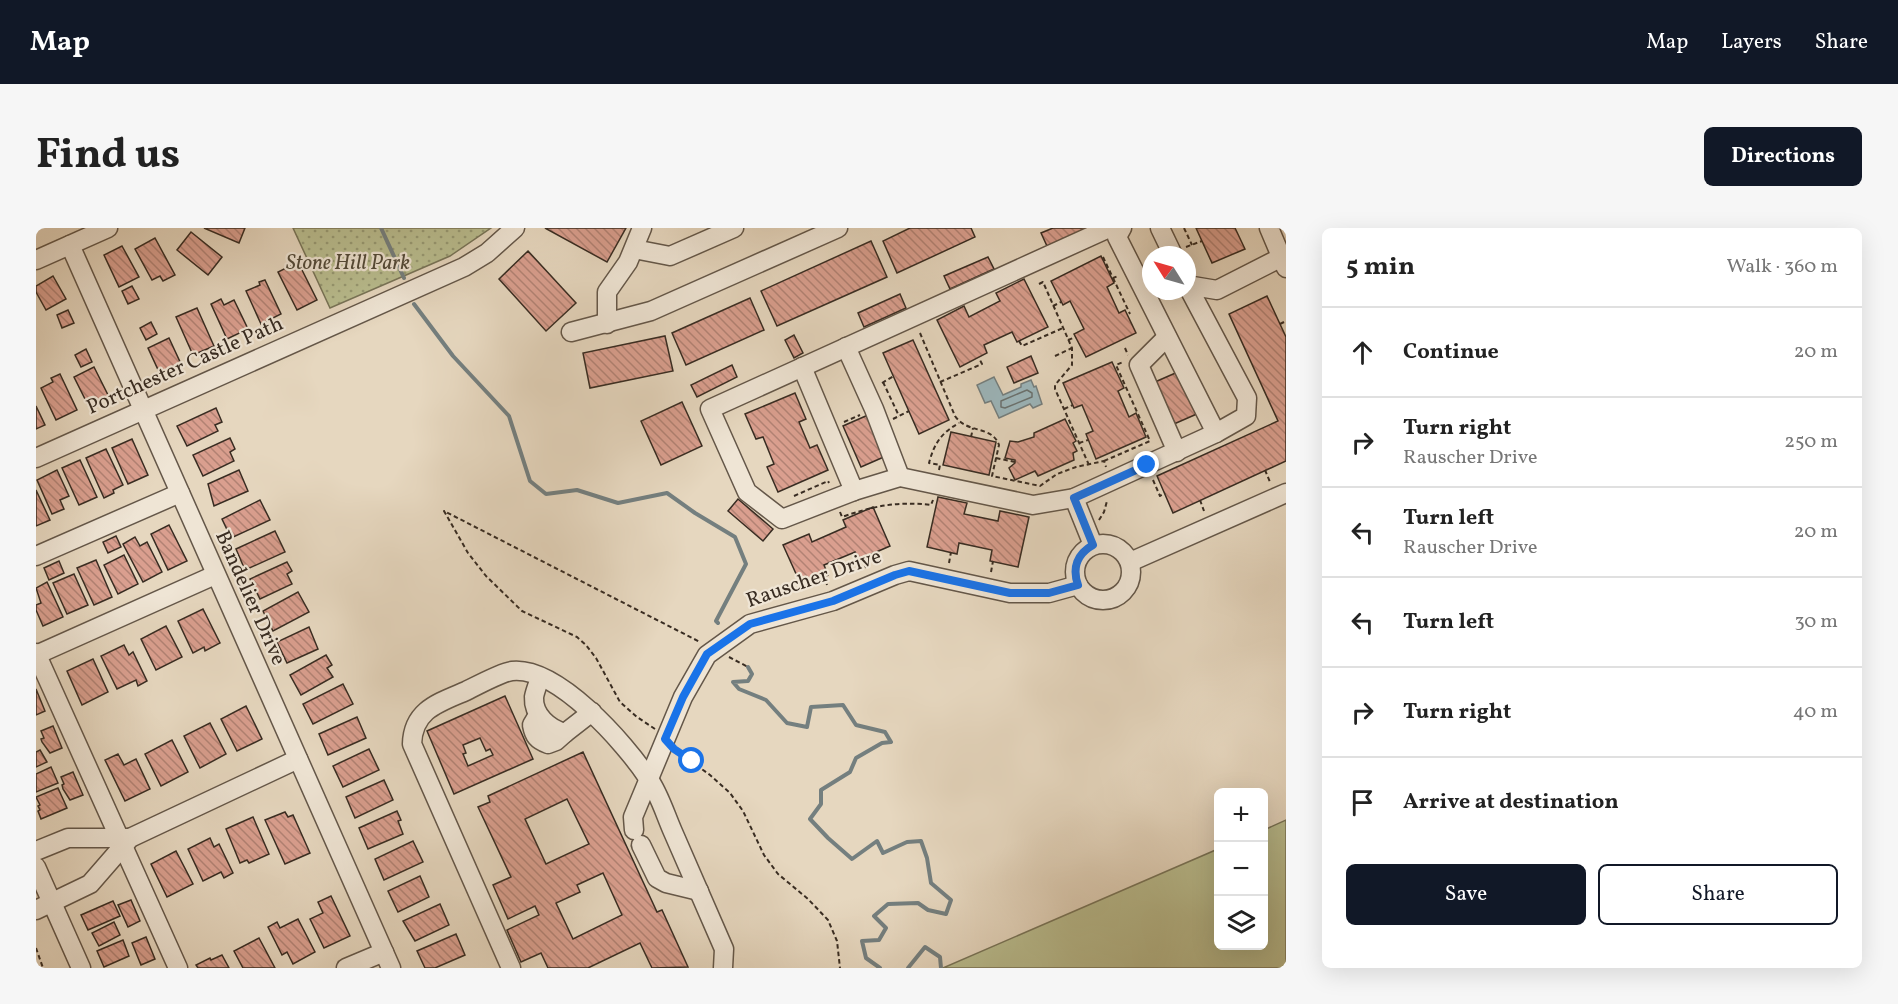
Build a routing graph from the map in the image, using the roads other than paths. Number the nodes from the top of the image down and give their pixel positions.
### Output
1 (108, 228) edge
2 (642, 228) edge
3 (734, 228) edge
4 (838, 228) edge
5 (1109, 228) edge
6 (1122, 228) edge
7 (1160, 228) edge
8 (1269, 228) edge
9 (513, 229) edge
10 (70, 245) junction
11 (1173, 246) edge
12 (634, 249) junction
13 (36, 260) edge
14 (1284, 262) edge
15 (1196, 287) edge
16 (1195, 300) edge
17 (607, 324) junction
18 (571, 332) dead end
19 (1167, 338) junction
20 (846, 347) junction
21 (802, 368) junction
22 (144, 409) junction
23 (1216, 433) junction
24 (1177, 452) junction
25 (36, 458) edge
26 (900, 477) junction
27 (854, 491) junction
28 (180, 493) junction
29 (1286, 493) edge
30 (1074, 498) junction
31 (1093, 545) junction
32 (36, 556) edge
33 (1130, 562) junction
34 (215, 575) junction
35 (1078, 585) junction
36 (36, 655) edge
37 (540, 678) junction
38 (592, 712) junction
39 (298, 759) junction
40 (649, 779) junction
41 (125, 840) junction
42 (36, 851) edge
43 (36, 867) edge
44 (699, 891) junction
45 (44, 906) edge
46 (388, 960) edge
47 (81, 968) edge
48 (178, 968) edge
49 (346, 968) edge
50 (512, 968) edge
51 (723, 968) edge

1 - 10 street
2 - 12 street
3 - 12 street
4 - 17 street
5 - 20 street
6 - 19 street
7 - 11 street
8 - 14 street
9 - 22 street, Portchester Castle Path
10 - 13 street
10 - 22 street, Bandelier Drive
12 - 17 street
14 - 15 street
16 - 23 street
17 - 18 street
19 - 23 street
19 - 24 street
20 - 21 street
20 - 26 street
21 - 27 street
21 - 27 street
22 - 25 street, Portchester Castle Path
22 - 28 street, Bandelier Drive
23 - 24 street
24 - 30 street
26 - 27 street
26 - 30 street
28 - 32 street
28 - 34 street, Bandelier Drive
29 - 33 street
30 - 31 street
31 - 33 street
31 - 35 street
33 - 35 street
34 - 36 street
34 - 39 street, Bandelier Drive
35 - 40 street, Rauscher Drive
36 - 41 street
37 - 38 street
37 - 38 street
37 - 50 street
38 - 40 street
39 - 41 street
39 - 46 street, Bandelier Drive
40 - 44 street
40 - 44 street, Rauscher Drive
41 - 42 street
41 - 45 street
41 - 48 street
43 - 45 street
44 - 51 street
45 - 47 street
46 - 49 street

